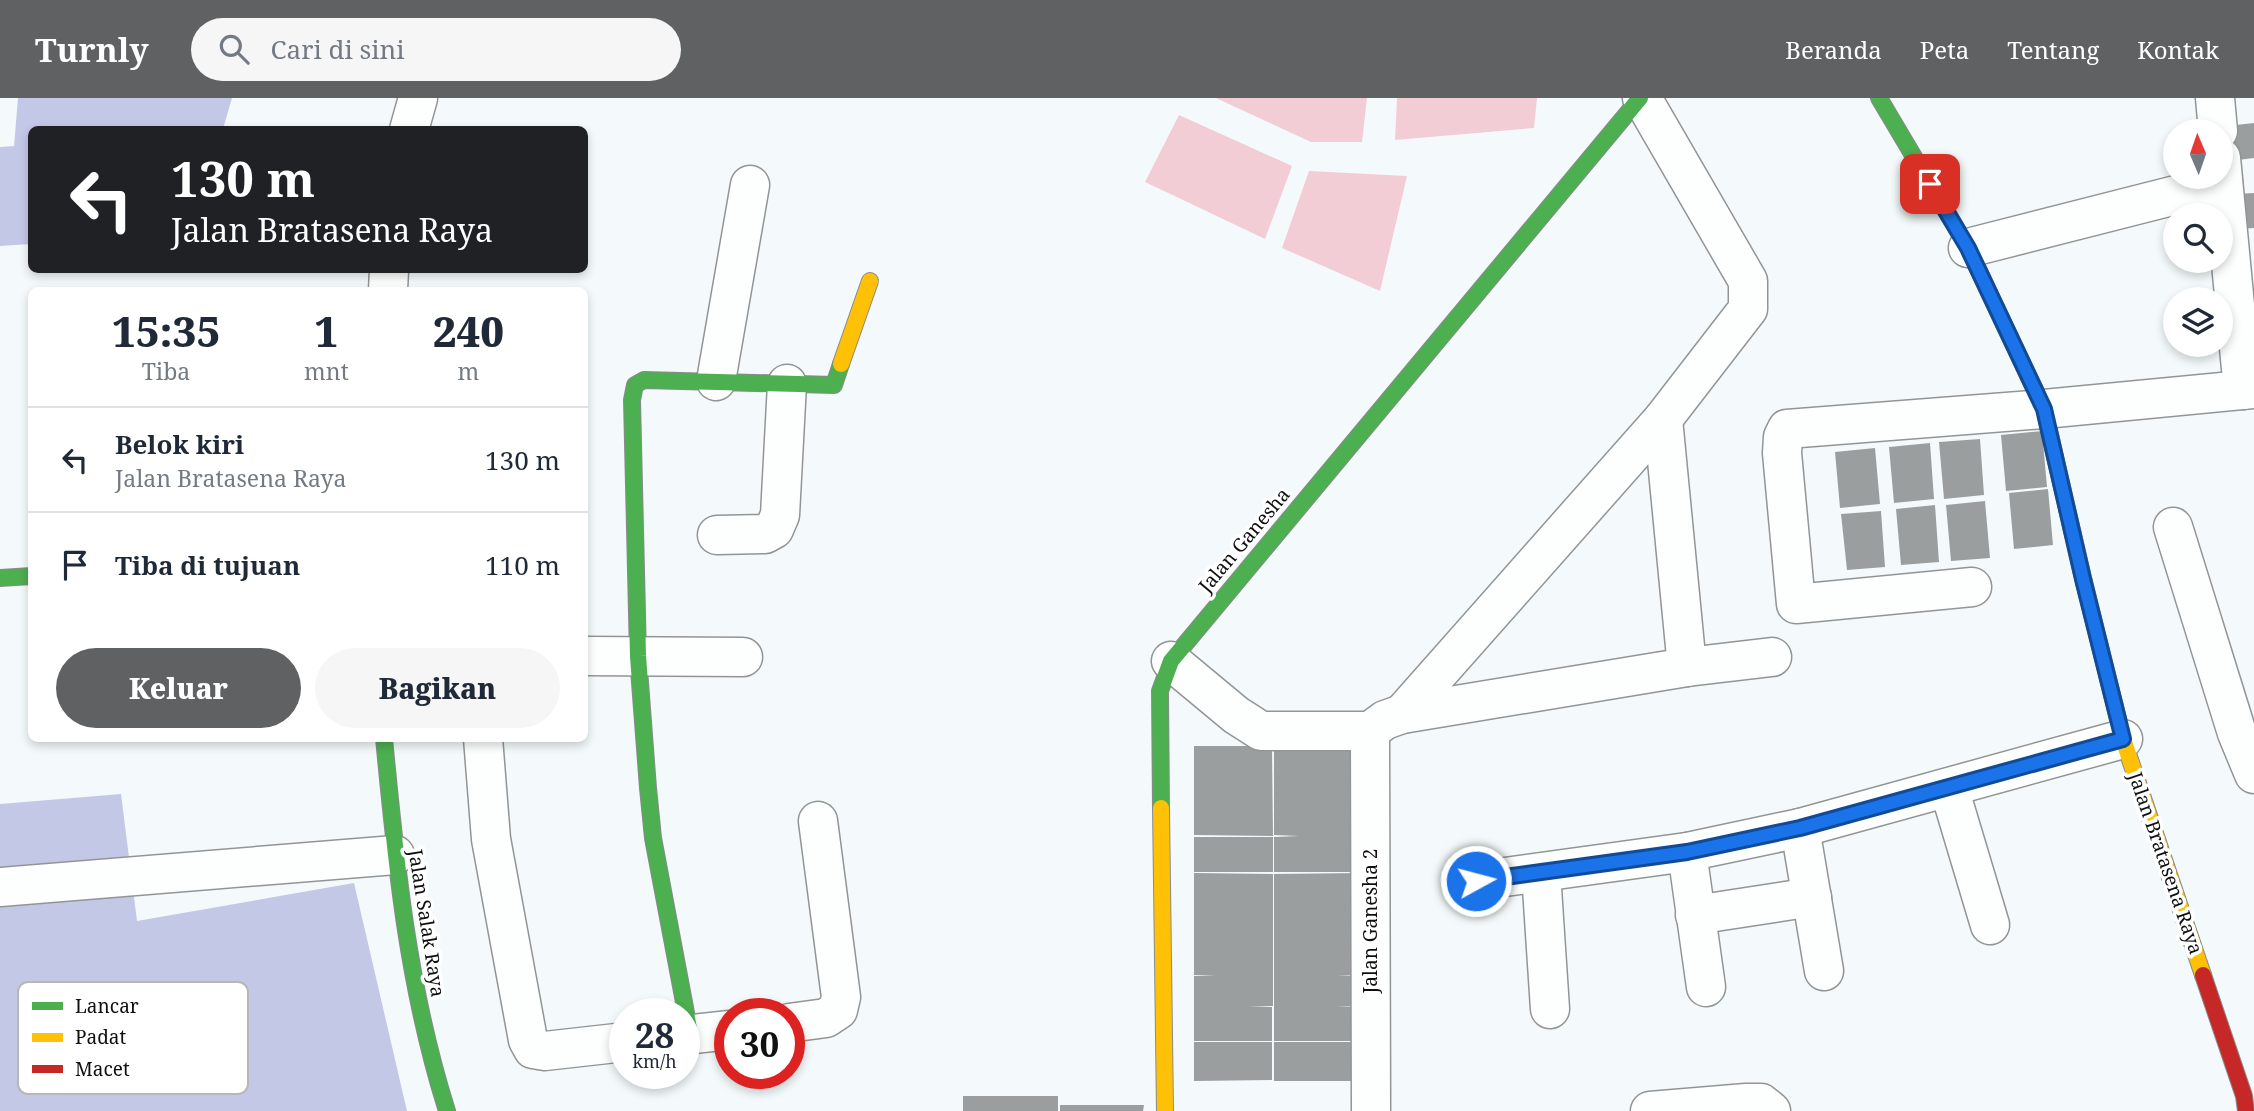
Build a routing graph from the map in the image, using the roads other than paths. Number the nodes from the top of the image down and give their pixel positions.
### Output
1 (418, 98) edge
2 (1641, 98) edge
3 (1881, 98) edge
4 (2215, 98) edge
5 (2217, 119) edge
6 (410, 126) edge
7 (750, 185) dead end
8 (2163, 188) edge
9 (2224, 189) edge
10 (1968, 248) junction
11 (870, 281) dead end
12 (716, 381) junction
13 (787, 384) junction
14 (2248, 389) edge
15 (2044, 409) junction
16 (1663, 419) junction
17 (2173, 527) dead end
18 (717, 535) dead end
19 (28, 576) edge
20 (0, 578) edge
21 (1972, 587) dead end
22 (588, 656) edge
23 (638, 656) junction
24 (743, 657) dead end
25 (1772, 657) dead end
26 (1171, 661) junction
27 (1687, 667) junction
28 (1386, 723) junction
29 (2123, 739) junction
30 (384, 742) edge
31 (483, 742) edge
32 (2254, 774) edge
33 (1948, 788) junction
34 (818, 821) dead end
35 (1800, 828) junction
36 (1687, 852) junction
37 (395, 855) junction
38 (1541, 873) junction
39 (1476, 881) dead end
40 (0, 887) edge
41 (1812, 897) junction
42 (1695, 915) junction
43 (1990, 925) dead end
44 (1825, 971) dead end
45 (1706, 987) dead end
46 (681, 998) edge
47 (1550, 1009) dead end
48 (805, 1021) edge
49 (609, 1044) edge
50 (447, 1111) edge
51 (1165, 1111) edge
52 (1371, 1111) edge
53 (1650, 1111) edge
54 (1771, 1111) edge
55 (2246, 1111) edge

1 - 6 street
2 - 16 street
2 - 26 street, Jalan Ganesha
3 - 10 street, Jalan Bratasena Raya
4 - 5 street
7 - 12 street
8 - 10 street
9 - 14 street
10 - 15 street, Jalan Bratasena Raya
11 - 13 street
12 - 13 street
12 - 23 street
13 - 18 street
14 - 15 street
15 - 21 street
15 - 29 street, Jalan Bratasena Raya
16 - 27 street
16 - 28 street
17 - 32 street
19 - 20 street
22 - 23 street
23 - 24 street
23 - 46 street
25 - 27 street
26 - 28 street
26 - 51 street, Jalan Ganesha
27 - 28 street
28 - 52 street, Jalan Ganesha 2
29 - 33 street
29 - 55 street, Jalan Bratasena Raya
30 - 37 street, Jalan Salak Raya
31 - 49 street
33 - 35 street
33 - 43 street
34 - 48 street
35 - 36 street
35 - 41 street
36 - 38 street
36 - 42 street
37 - 40 street
37 - 50 street, Jalan Salak Raya
38 - 39 street
38 - 47 street
41 - 42 street
41 - 44 street
42 - 45 street
53 - 54 street

